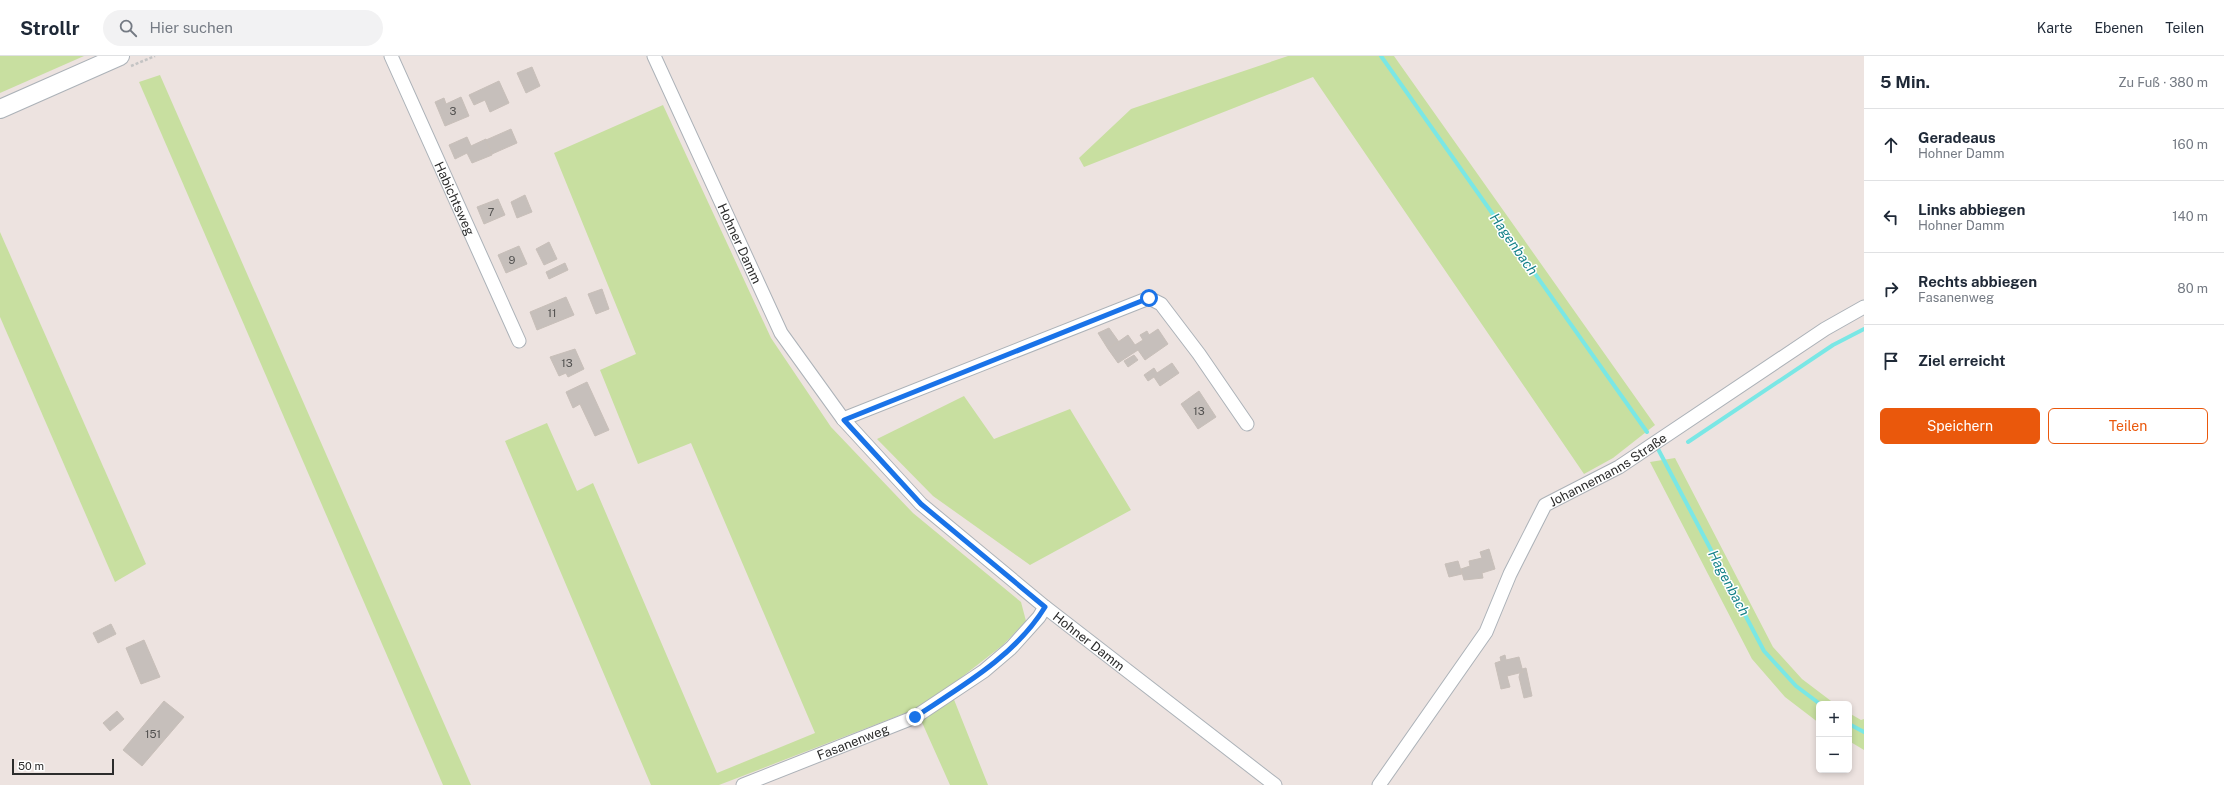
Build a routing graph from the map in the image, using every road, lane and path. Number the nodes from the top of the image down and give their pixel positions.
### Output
1 (120, 56) edge
2 (392, 56) edge
3 (654, 56) edge
4 (0, 109) edge
5 (1864, 307) edge
6 (519, 341) dead end
7 (844, 420) junction
8 (1247, 424) dead end
9 (1045, 607) junction
10 (743, 785) edge
11 (1275, 785) edge
12 (1379, 785) edge

1 - 4 street
2 - 6 street, Habichtsweg
3 - 7 street, Hohner Damm
5 - 12 street, Johannemanns Straße
7 - 8 street
7 - 9 street, Hohner Damm
9 - 10 street, Fasanenweg
9 - 11 street, Hohner Damm

